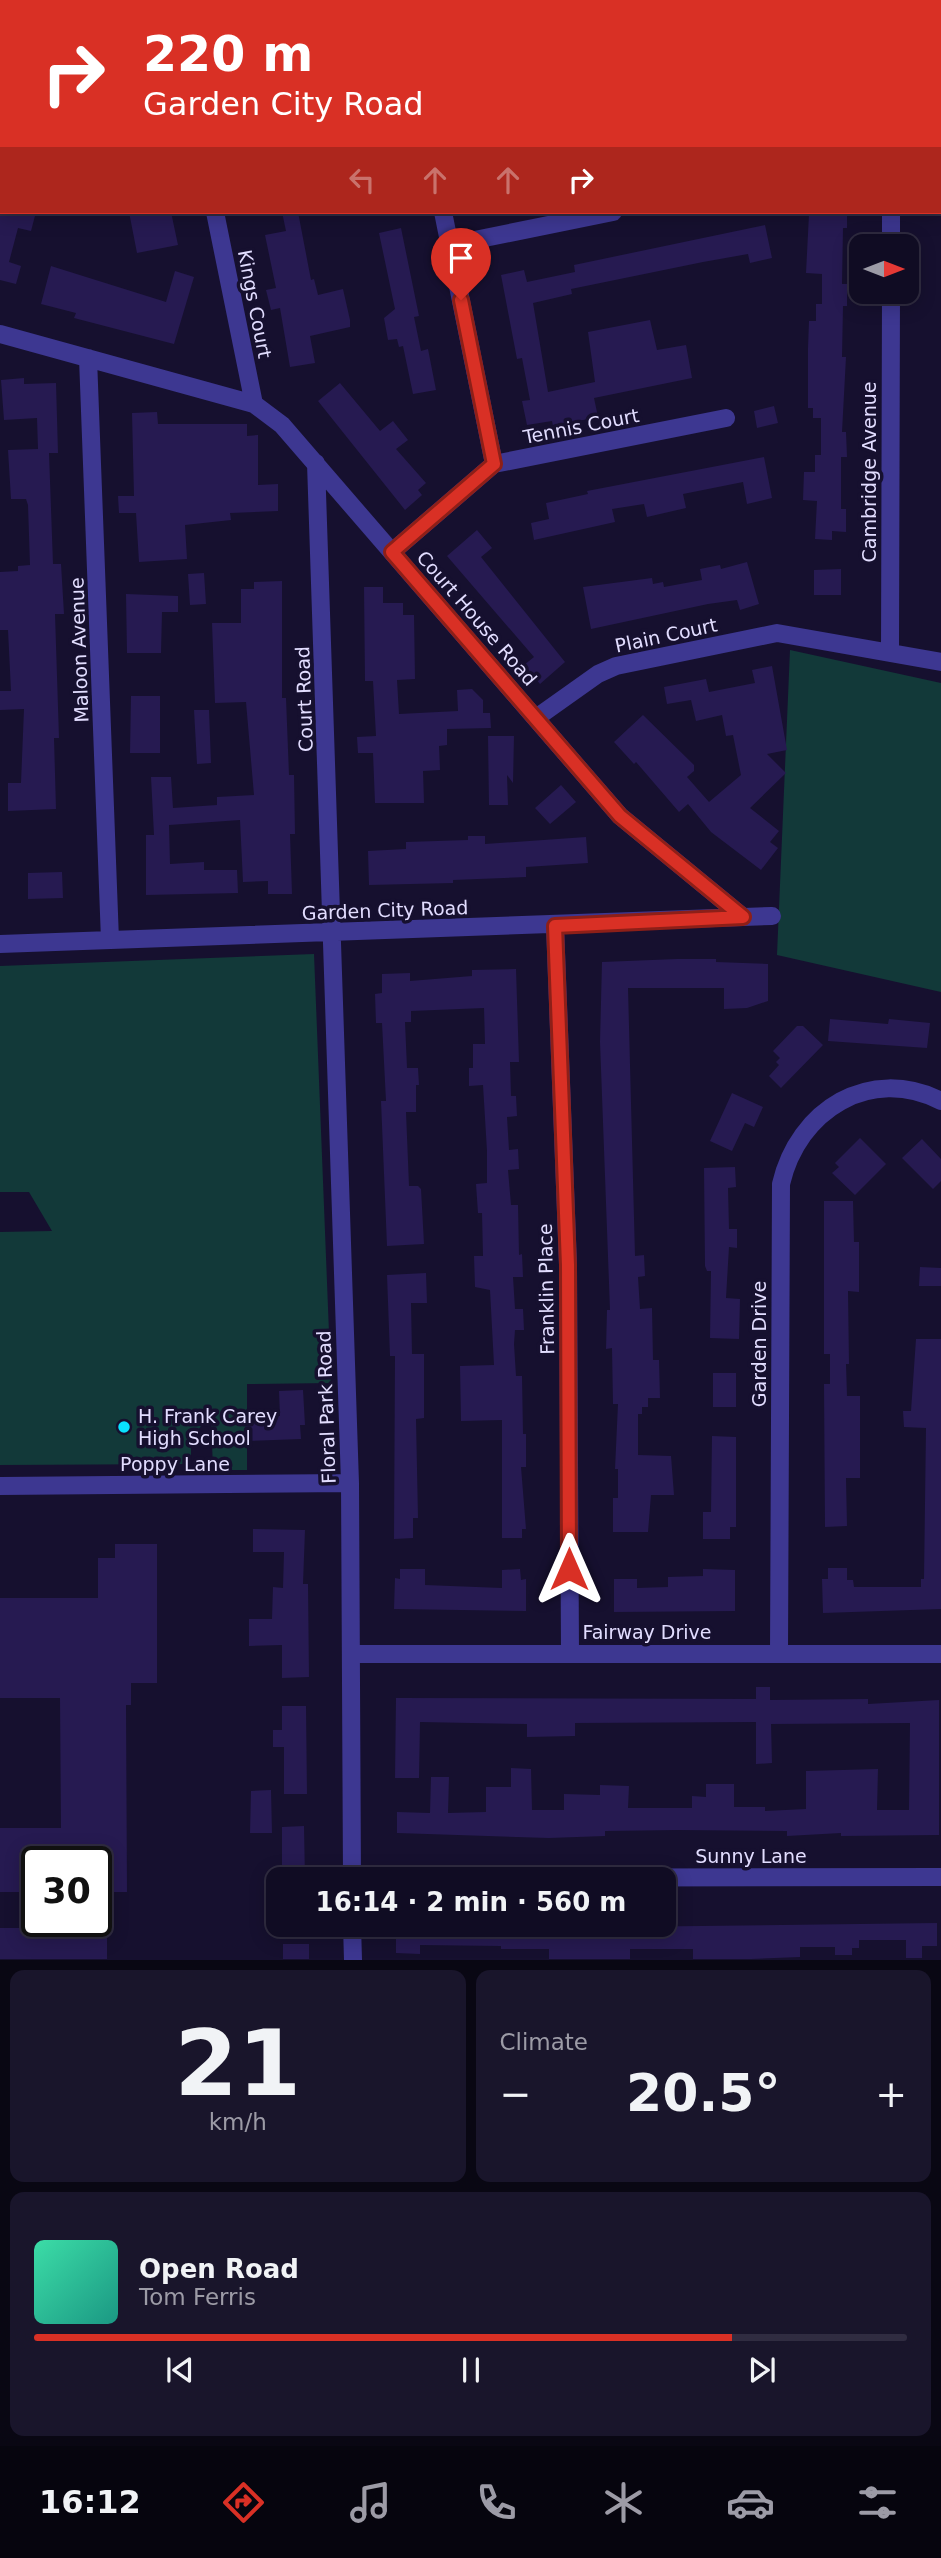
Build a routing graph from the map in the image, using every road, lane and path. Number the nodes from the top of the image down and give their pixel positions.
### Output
1 (215, 214) edge
2 (443, 214) edge
3 (603, 214) edge
4 (891, 214) edge
5 (891, 234) edge
6 (450, 245) junction
7 (891, 304) edge
8 (0, 334) edge
9 (88, 358) junction
10 (254, 404) junction
11 (726, 418) dead end
12 (316, 463) junction
13 (494, 464) junction
14 (392, 552) junction
15 (890, 653) junction
16 (941, 662) edge
17 (536, 718) junction
18 (772, 916) dead end
19 (743, 917) junction
20 (555, 926) junction
21 (333, 933) junction
22 (110, 940) junction
23 (0, 944) edge
24 (941, 1101) edge
25 (350, 1483) junction
26 (0, 1486) edge
27 (570, 1652) junction
28 (352, 1654) junction
29 (779, 1654) junction
30 (941, 1654) edge
31 (352, 1867) edge
32 (941, 1877) edge
33 (676, 1878) edge
34 (352, 1937) edge
35 (353, 1959) edge

1 - 10 street, Kings Court
2 - 6 street
3 - 6 street
4 - 5 street
6 - 13 street
7 - 15 street, Cambridge Avenue
8 - 9 street, Court House Road
9 - 10 street, Court House Road
9 - 22 street, Maloon Avenue
10 - 12 street, Court House Road
11 - 13 street, Tennis Court
12 - 14 street, Court House Road
12 - 21 street, Court Road
13 - 14 street, Tennis Court
14 - 17 street, Court House Road
15 - 16 street
15 - 17 street, Plain Court
17 - 19 street, Court House Road
18 - 19 street, Garden City Road
19 - 20 street, Garden City Road
20 - 21 street, Garden City Road
20 - 27 street, Franklin Place
21 - 22 street, Garden City Road
21 - 25 street, Floral Park Road
22 - 23 street, Garden City Road
24 - 29 street, Garden Drive
25 - 26 street, Poppy Lane
25 - 28 street, Floral Park Road
27 - 28 street, Fairway Drive
27 - 29 street, Fairway Drive
28 - 31 street, Floral Park Road
29 - 30 street, Fairway Drive
32 - 33 street, Sunny Lane
34 - 35 street

